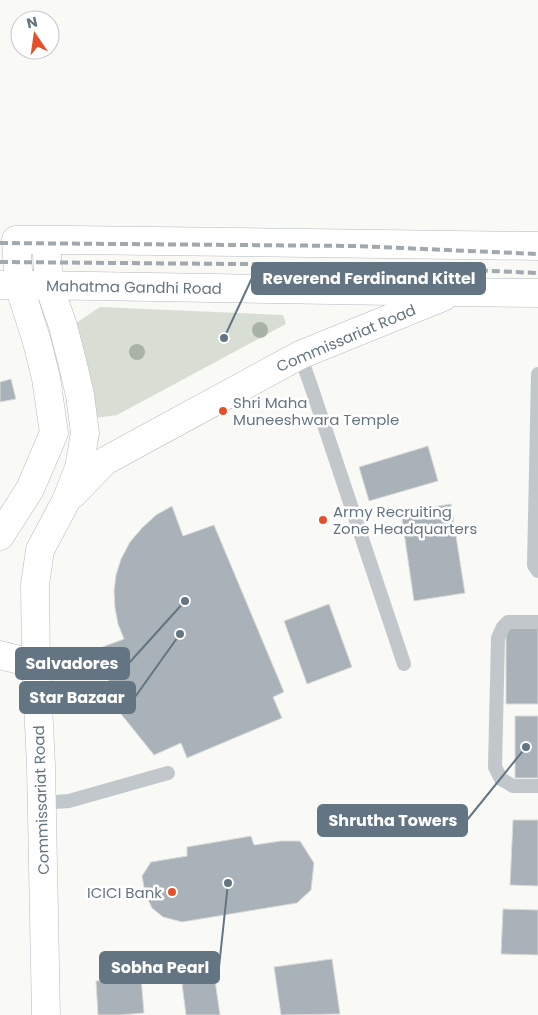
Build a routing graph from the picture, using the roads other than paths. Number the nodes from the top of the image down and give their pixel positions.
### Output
1 (8, 240) edge
2 (46, 240) junction
3 (538, 246) edge
4 (9, 285) edge
5 (49, 286) junction
6 (453, 292) junction
7 (538, 292) edge
8 (300, 355) junction
9 (538, 374) edge
10 (66, 501) junction
11 (0, 536) edge
12 (538, 571) edge
13 (538, 622) edge
14 (0, 655) edge
15 (36, 664) junction
16 (404, 664) dead end
17 (168, 773) dead end
18 (538, 786) edge
19 (41, 804) junction
20 (46, 1015) edge

1 - 2 main road
1 - 4 main road
2 - 3 main road
2 - 5 main road, Commissariat Road
4 - 5 main road, Mahatma Gandhi Road
4 - 11 main road
5 - 6 main road, Mahatma Gandhi Road
5 - 10 main road, Commissariat Road
6 - 7 main road, Mahatma Gandhi Road
6 - 8 main road, Commissariat Road
8 - 10 main road, Commissariat Road
8 - 16 lane
9 - 12 lane
10 - 15 main road, Commissariat Road
13 - 18 lane
14 - 15 main road
15 - 19 main road, Commissariat Road
17 - 19 lane
19 - 20 main road, Commissariat Road

